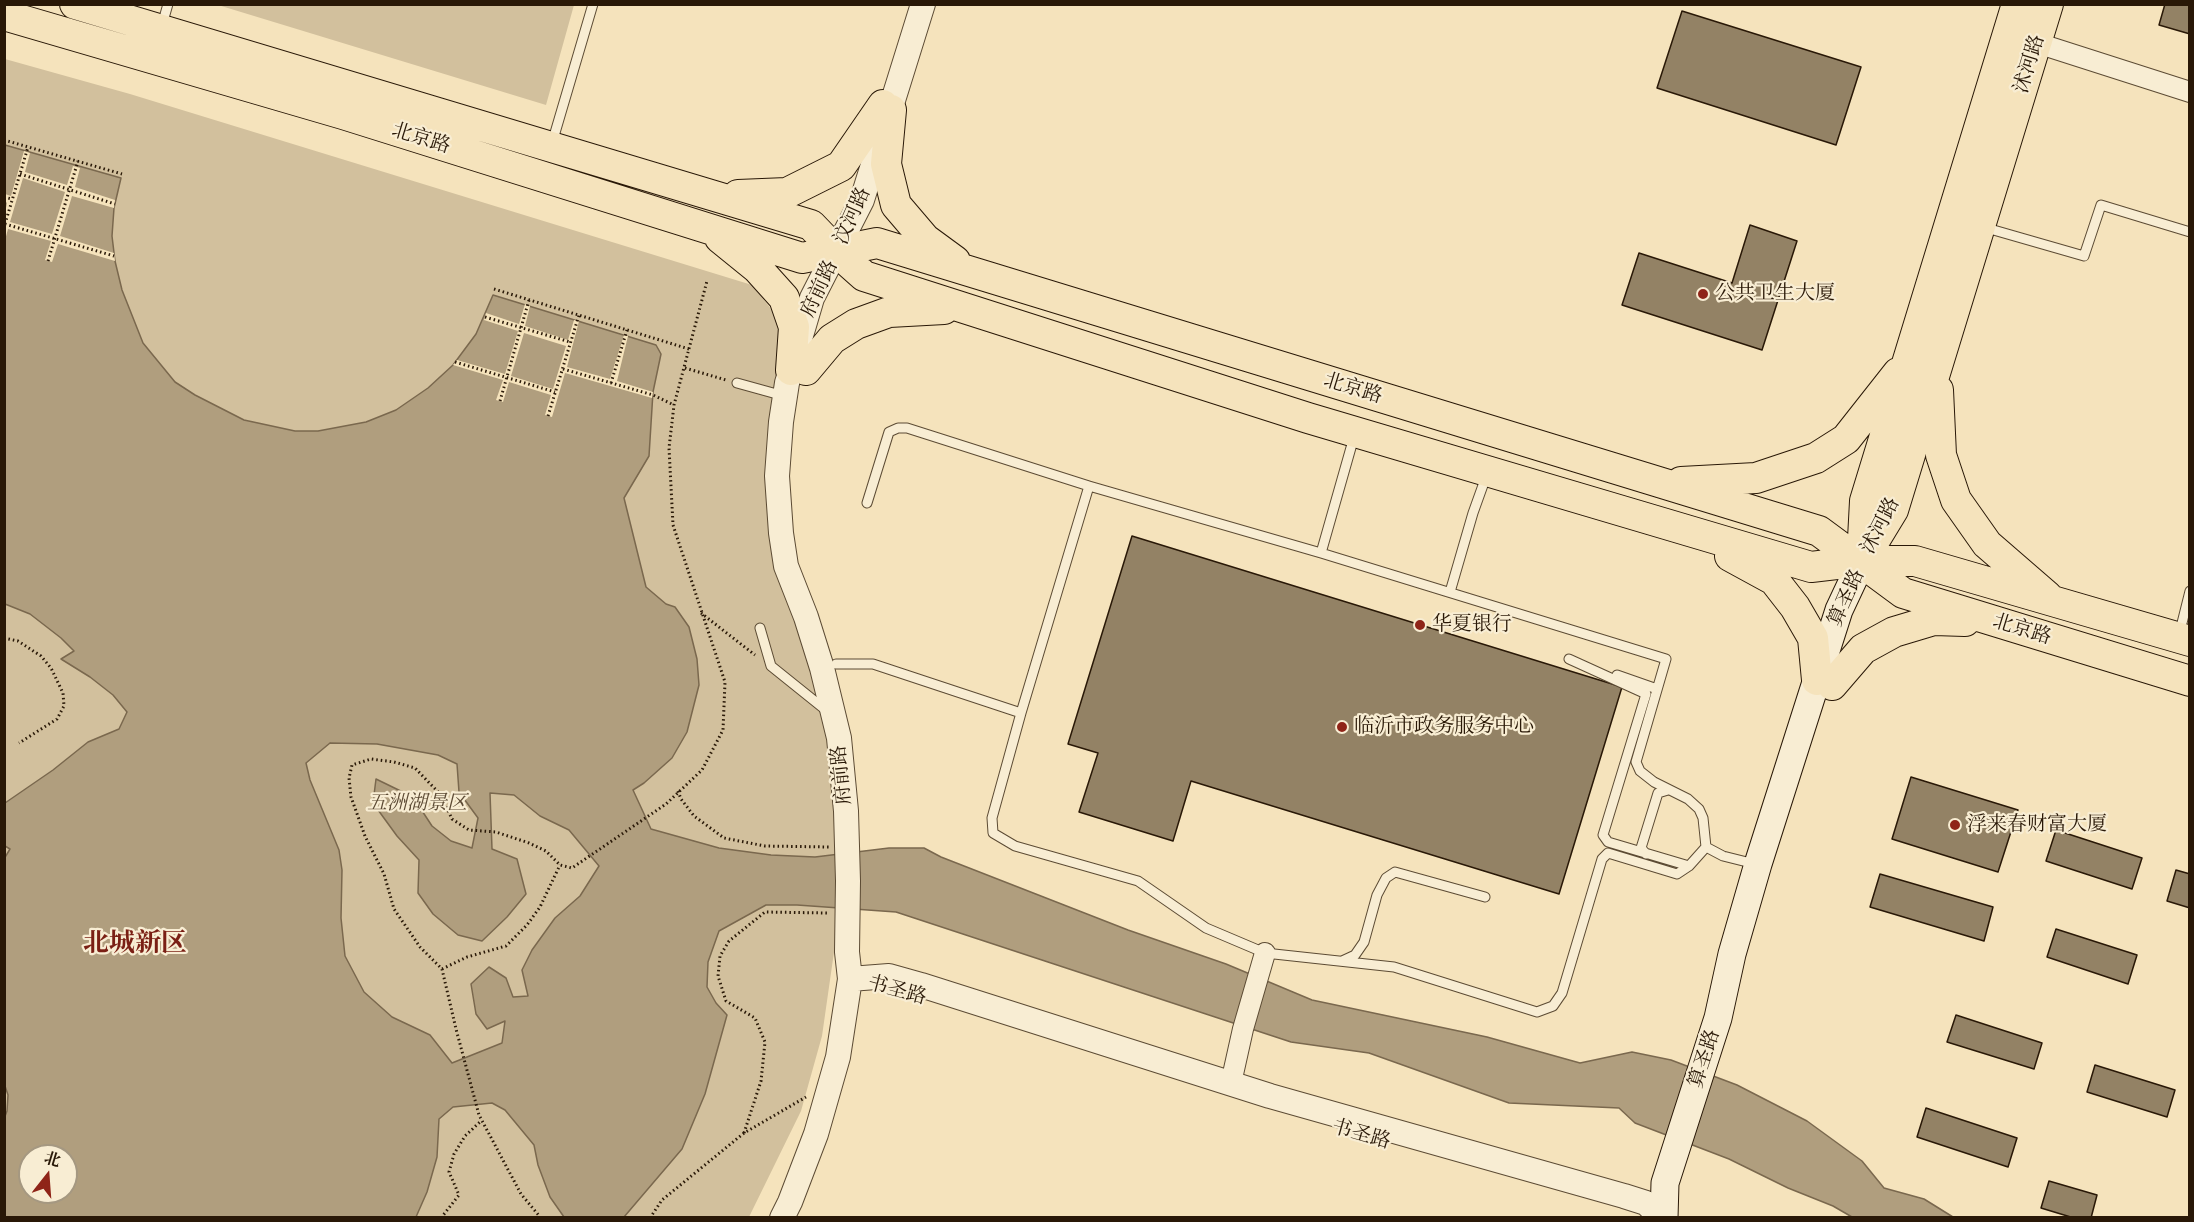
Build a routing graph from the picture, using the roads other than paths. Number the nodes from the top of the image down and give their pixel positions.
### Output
1 (75, 4) edge
2 (593, 4) edge
3 (914, 4) edge
4 (923, 4) edge
5 (2017, 4) edge
6 (2048, 4) edge
7 (4, 15) edge
8 (165, 17) edge
9 (4, 22) edge
10 (37, 25) junction
11 (2037, 43) junction
12 (2190, 92) edge
13 (887, 108) junction
14 (551, 146) junction
15 (715, 196) junction
16 (1981, 226) junction
17 (708, 229) junction
18 (2190, 232) edge
19 (837, 252) junction
20 (972, 274) junction
21 (962, 308) junction
22 (1909, 359) junction
23 (1937, 368) junction
24 (794, 379) junction
25 (737, 383) road end
26 (1355, 432) junction
27 (1488, 471) junction
28 (1660, 483) junction
29 (1089, 486) junction
30 (867, 503) dead end
31 (1662, 523) junction
32 (1321, 553) junction
33 (1862, 561) junction
34 (2190, 591) edge
35 (1450, 592) junction
36 (2054, 602) junction
37 (1999, 623) junction
38 (760, 628) dead end
39 (2184, 640) edge
40 (836, 664) junction
41 (2190, 681) edge
42 (1824, 683) junction
43 (1657, 689) junction
44 (1020, 713) junction
45 (833, 716) junction
46 (1668, 790) junction
47 (853, 810) junction
48 (1706, 847) junction
49 (1646, 854) junction
50 (1758, 864) junction
51 (1689, 866) junction
52 (1485, 897) dead end
53 (1264, 958) junction
54 (1340, 962) junction
55 (850, 979) junction
56 (1726, 1020) junction
57 (1231, 1083) junction
58 (765, 1218) edge
59 (782, 1218) edge
60 (1654, 1218) edge
61 (1663, 1218) edge

1 - 8 main road, 北京路
2 - 14 lane
3 - 13 street, 汶河路
4 - 13 street, 汶河路
5 - 22 main road, 沭河路
6 - 11 main road, 沭河路
7 - 10 main road, 北京路
8 - 14 main road, 北京路
9 - 10 main road
10 - 17 main road, 北京路
11 - 12 street
11 - 16 main road, 沭河路
13 - 15 main road
13 - 19 street, 汶河路
13 - 20 main road
14 - 15 main road, 北京路
15 - 19 main road, 北京路
16 - 18 lane
16 - 23 main road, 沭河路
17 - 19 main road, 北京路
17 - 24 main road
19 - 20 main road, 北京路
19 - 21 main road, 北京路
19 - 24 street, 府前路
20 - 28 main road, 北京路
21 - 24 main road
21 - 26 main road, 北京路
22 - 28 main road
22 - 33 main road, 沭河路
23 - 33 main road, 沭河路
23 - 36 main road
24 - 25 lane
24 - 40 street, 府前路
24 - 45 street, 府前路
26 - 27 main road, 北京路
26 - 32 lane
27 - 31 main road, 北京路
27 - 35 lane
28 - 33 main road, 北京路
29 - 30 lane
29 - 32 lane
29 - 44 lane
31 - 33 main road, 北京路
31 - 42 main road
32 - 35 lane
33 - 36 main road, 北京路
33 - 37 main road, 北京路
33 - 42 main road, 算圣路
34 - 39 lane
35 - 43 lane
36 - 39 main road, 北京路
37 - 41 main road, 北京路
37 - 42 main road
38 - 45 lane
40 - 44 lane
40 - 47 street, 府前路
42 - 50 main road, 算圣路
42 - 56 main road, 算圣路
43 - 46 lane
43 - 49 lane
44 - 53 lane
45 - 47 street, 府前路
46 - 48 lane
46 - 49 lane
47 - 55 street, 府前路
48 - 50 lane
48 - 51 lane
49 - 51 lane
50 - 56 main road, 算圣路
51 - 54 lane
52 - 54 lane
53 - 54 lane
53 - 57 street
55 - 57 street, 书圣路
55 - 58 street, 府前路
55 - 59 street, 府前路
55 - 60 street, 书圣路
56 - 61 main road, 算圣路
57 - 61 street, 书圣路

